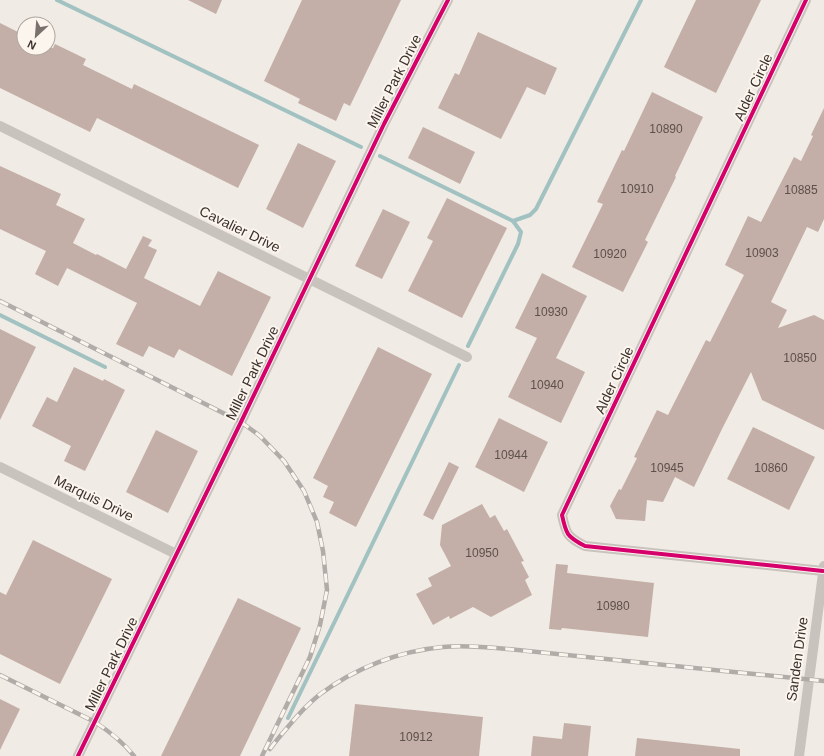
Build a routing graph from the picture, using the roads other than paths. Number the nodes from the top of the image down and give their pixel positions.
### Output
1 (448, 0) edge
2 (806, 0) edge
3 (0, 126) edge
4 (310, 279) junction
5 (467, 357) dead end
6 (0, 467) edge
7 (176, 554) junction
8 (824, 568) edge
9 (78, 756) edge
10 (799, 756) edge

1 - 4 street, Miller Park Drive
2 - 8 street, Alder Circle
3 - 4 street, Cavalier Drive
4 - 5 street, Cavalier Drive
4 - 7 street, Miller Park Drive
6 - 7 street, Marquis Drive
7 - 9 street, Miller Park Drive
8 - 10 street, Sanden Drive

